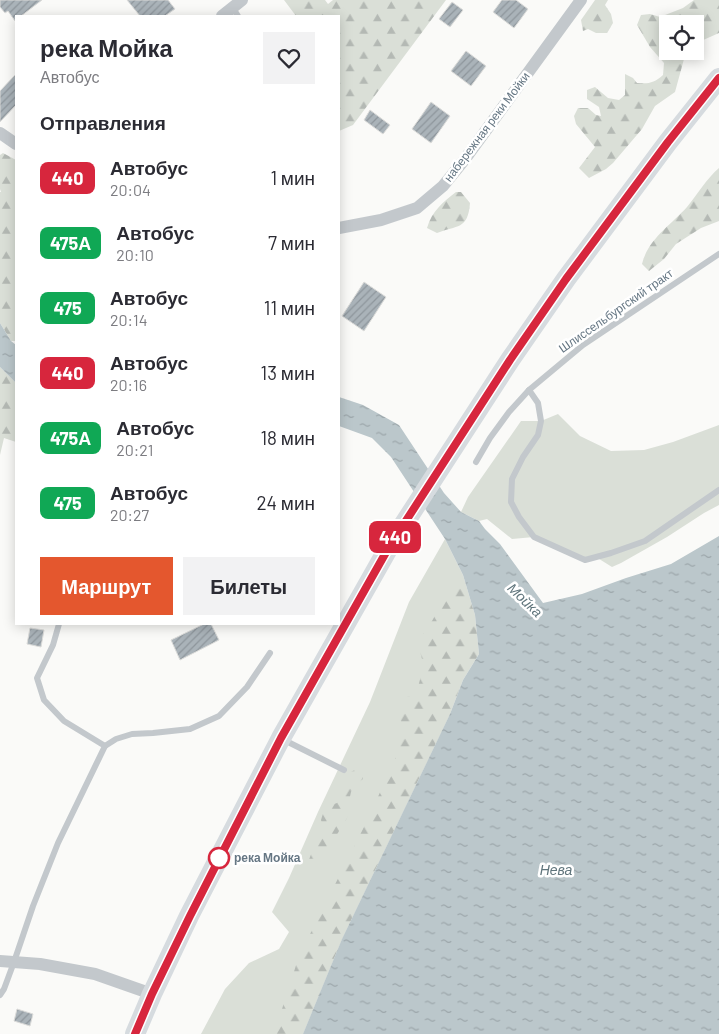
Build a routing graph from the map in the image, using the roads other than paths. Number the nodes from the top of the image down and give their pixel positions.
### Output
1 (581, 0) edge
2 (238, 8) edge
3 (224, 15) edge
4 (719, 78) edge
5 (0, 133) edge
6 (15, 143) edge
7 (340, 228) edge
8 (719, 254) edge
9 (529, 390) junction
10 (476, 462) dead end
11 (719, 490) edge
12 (59, 625) edge
13 (270, 653) dead end
14 (281, 738) junction
15 (105, 746) junction
16 (344, 770) dead end
17 (0, 961) edge
18 (14, 962) junction
19 (152, 994) junction
20 (0, 995) edge
21 (135, 1034) edge

1 - 7 street, набережная реки Мойки
2 - 3 street
4 - 14 main road
5 - 6 street
8 - 9 lane, Шлиссельбургский тракт
9 - 10 lane, Шлиссельбургский тракт
9 - 11 lane
12 - 15 lane
13 - 15 lane
14 - 16 lane
14 - 19 main road
15 - 18 lane
17 - 18 street
18 - 19 street
18 - 20 lane
19 - 21 main road

